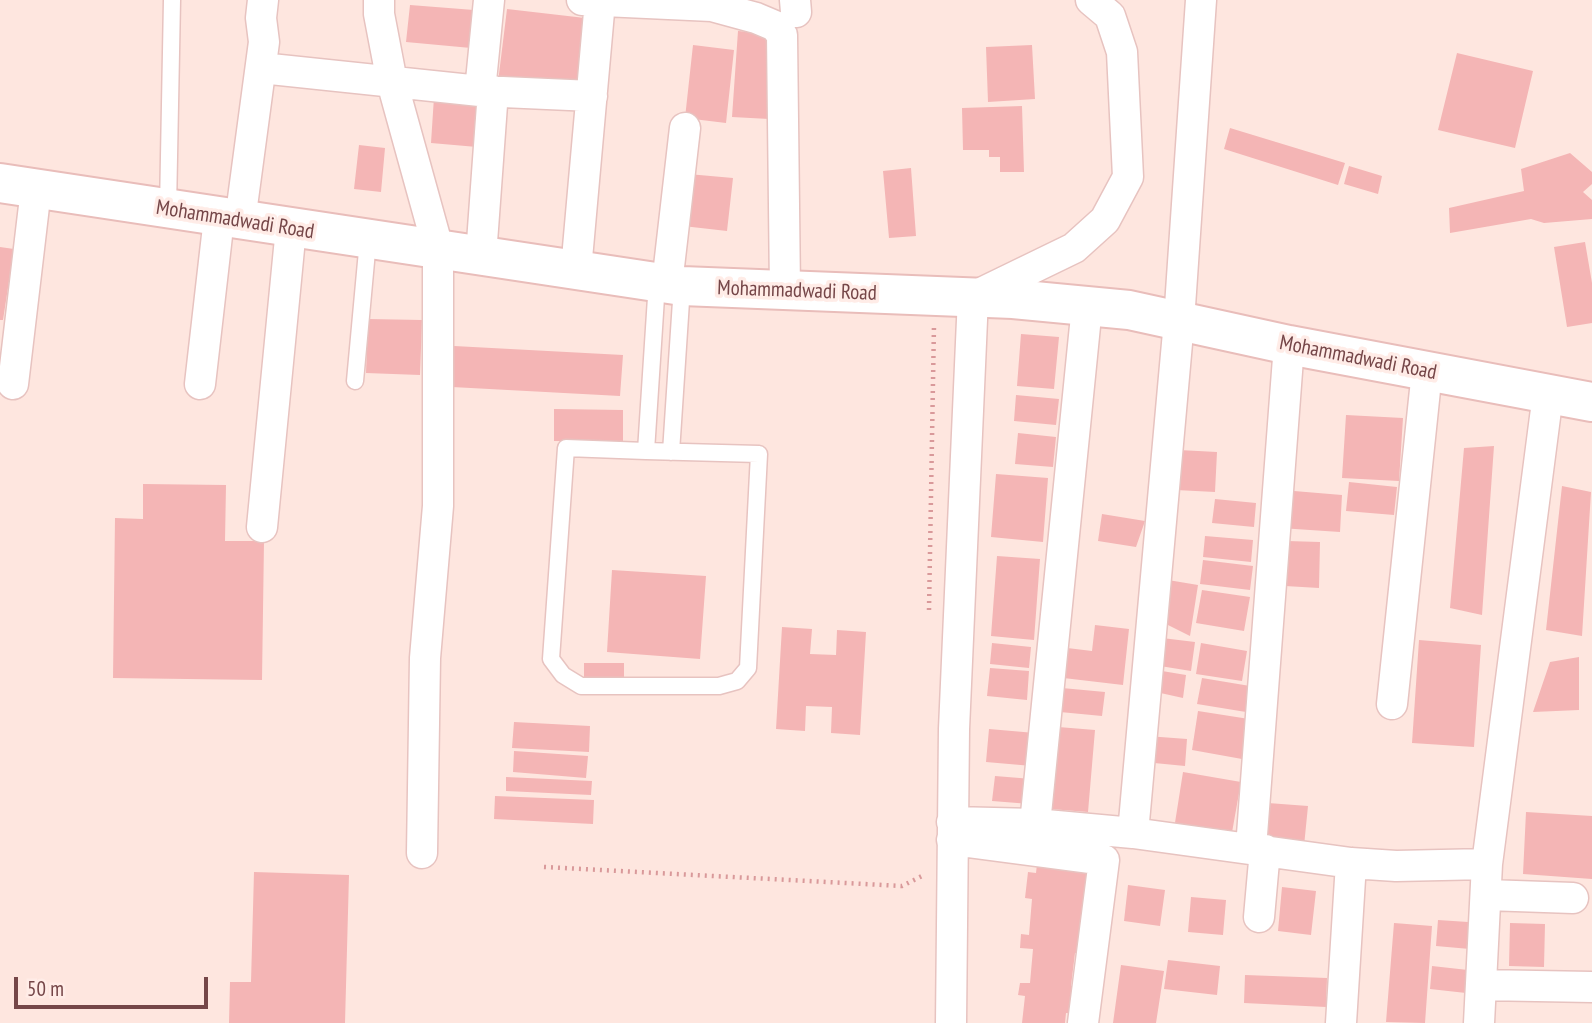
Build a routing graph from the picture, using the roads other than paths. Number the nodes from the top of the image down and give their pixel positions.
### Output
1 (172, 0) edge
2 (262, 0) edge
3 (379, 0) edge
4 (489, 0) edge
5 (579, 0) edge
6 (1091, 0) edge
7 (1201, 0) edge
8 (600, 1) edge
9 (712, 3) edge
10 (261, 68) junction
11 (392, 82) junction
12 (487, 91) junction
13 (592, 96) junction
14 (685, 128) dead end
15 (18, 186) edge
16 (169, 209) junction
17 (230, 219) junction
18 (291, 228) junction
19 (368, 240) junction
20 (438, 248) junction
21 (481, 256) junction
22 (576, 270) junction
23 (669, 284) junction
24 (785, 291) junction
25 (973, 298) junction
26 (1087, 306) junction
27 (1179, 321) junction
28 (1289, 345) junction
29 (1427, 371) junction
30 (355, 381) dead end
31 (13, 384) dead end
32 (200, 384) dead end
33 (1548, 394) junction
34 (1592, 402) edge
35 (646, 451) junction
36 (671, 452) junction
37 (262, 527) dead end
38 (1392, 704) dead end
39 (1034, 824) junction
40 (952, 831) junction
41 (1133, 833) junction
42 (1258, 849) junction
43 (422, 853) dead end
44 (1351, 863) junction
45 (1488, 864) junction
46 (1487, 895) junction
47 (1573, 898) dead end
48 (1259, 917) dead end
49 (1481, 985) junction
50 (1592, 987) edge
51 (951, 1023) edge
52 (1083, 1023) edge
53 (1340, 1023) edge
54 (1479, 1023) edge

1 - 16 lane
2 - 10 street
3 - 11 street
4 - 12 street
5 - 8 street
6 - 25 street
7 - 27 street
8 - 9 street
8 - 13 street
9 - 24 street
10 - 11 street
10 - 17 street
11 - 12 street
11 - 20 street
12 - 13 street
12 - 21 street
13 - 22 street
14 - 23 street
15 - 16 main road, Mohammadwadi Road
15 - 31 street
16 - 17 main road, Mohammadwadi Road
17 - 18 main road, Mohammadwadi Road
17 - 32 street
18 - 19 main road, Mohammadwadi Road
18 - 37 street
19 - 20 main road, Mohammadwadi Road
19 - 30 lane
20 - 21 main road, Mohammadwadi Road
20 - 43 street
21 - 22 main road, Mohammadwadi Road
22 - 23 main road, Mohammadwadi Road
23 - 24 main road, Mohammadwadi Road
23 - 35 lane
23 - 36 lane
24 - 25 main road, Mohammadwadi Road
25 - 26 main road, Mohammadwadi Road
25 - 40 street
26 - 27 main road, Mohammadwadi Road
26 - 39 street
27 - 28 main road, Mohammadwadi Road
27 - 41 street
28 - 29 main road, Mohammadwadi Road
28 - 42 street
29 - 33 main road, Mohammadwadi Road
29 - 38 street
33 - 34 main road, Mohammadwadi Road
33 - 45 street
35 - 36 lane
35 - 36 lane
39 - 40 street
39 - 41 street
40 - 51 street
40 - 52 street
41 - 42 street
42 - 44 street
42 - 48 street
44 - 45 street
44 - 53 street
45 - 46 street
46 - 47 street
46 - 49 street
49 - 50 street
49 - 54 street

